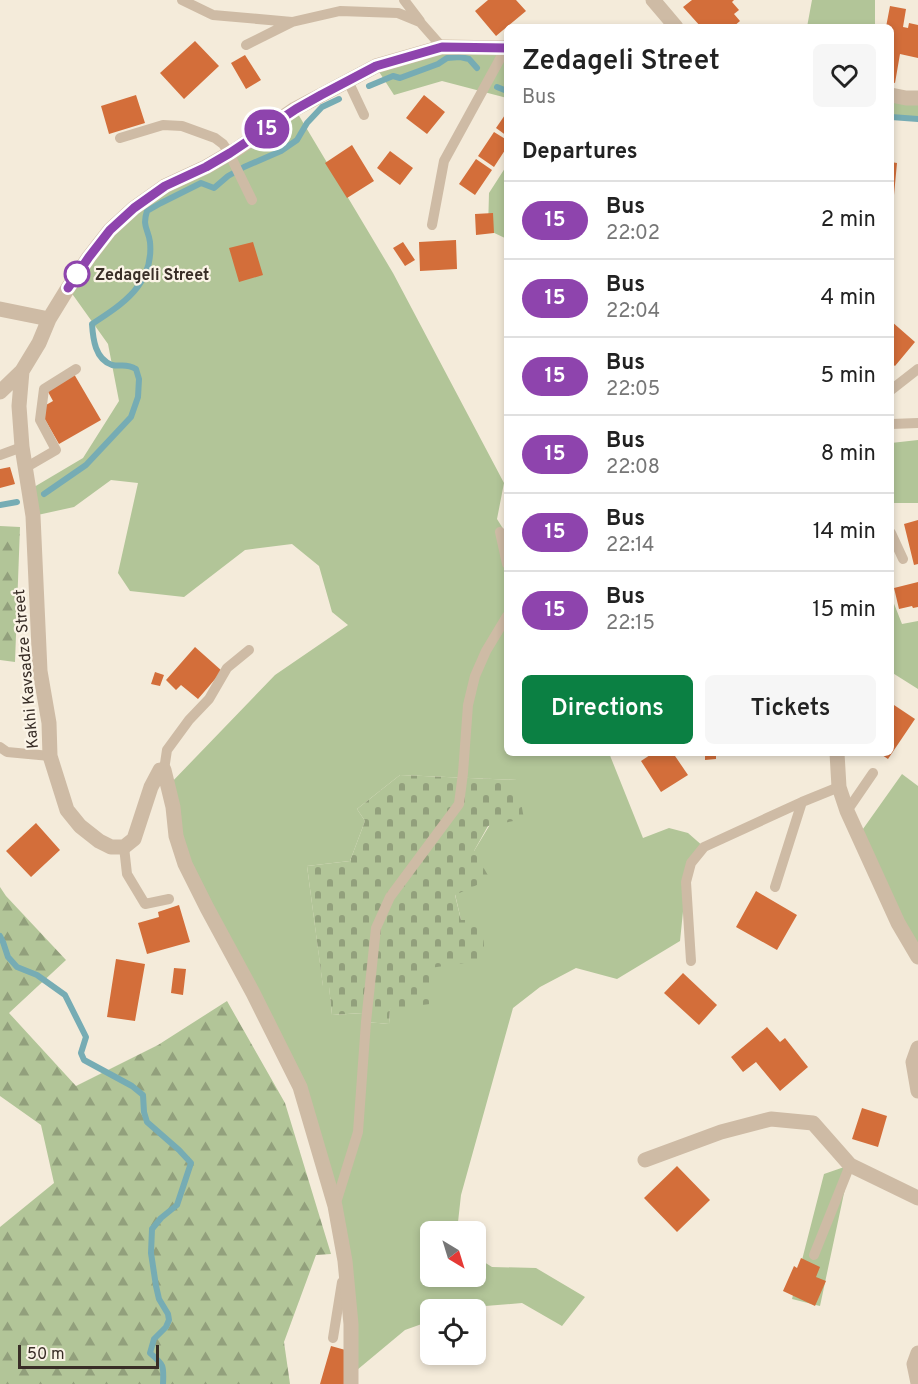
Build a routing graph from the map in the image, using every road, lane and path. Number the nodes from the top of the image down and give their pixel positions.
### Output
1 (182, 0) edge
2 (404, 0) edge
3 (653, 0) edge
4 (292, 22) junction
5 (420, 22) junction
6 (673, 24) edge
7 (246, 45) dead end
8 (442, 47) junction
9 (504, 48) edge
10 (504, 53) edge
11 (348, 81) junction
12 (894, 96) edge
13 (918, 98) edge
14 (364, 115) dead end
15 (120, 138) dead end
16 (230, 153) junction
17 (252, 200) dead end
18 (432, 225) dead end
19 (0, 309) edge
20 (50, 320) junction
21 (76, 369) dead end
22 (918, 369) edge
23 (22, 371) junction
24 (894, 388) edge
25 (0, 392) edge
26 (918, 423) edge
27 (894, 424) edge
28 (22, 447) junction
29 (0, 455) edge
30 (25, 468) junction
31 (500, 532) dead end
32 (894, 540) edge
33 (504, 550) edge
34 (903, 560) dead end
35 (504, 621) edge
36 (249, 650) dead end
37 (0, 747) edge
38 (50, 756) junction
39 (837, 756) edge
40 (164, 770) junction
41 (873, 773) dead end
42 (839, 787) junction
43 (802, 802) junction
44 (847, 811) junction
45 (124, 847) junction
46 (775, 887) dead end
47 (169, 899) dead end
48 (918, 957) edge
49 (691, 961) dead end
50 (918, 1048) edge
51 (918, 1091) edge
52 (645, 1160) dead end
53 (850, 1166) junction
54 (918, 1198) edge
55 (335, 1206) junction
56 (814, 1255) dead end
57 (345, 1261) junction
58 (333, 1338) dead end
59 (918, 1353) edge
60 (918, 1383) edge
61 (351, 1384) edge

1 - 4 lane
2 - 5 lane
3 - 6 street
4 - 5 lane
4 - 7 lane
5 - 8 lane
8 - 9 street, Kakhi Kavsadze Street
8 - 11 street, Kakhi Kavsadze Street
10 - 18 lane
11 - 14 lane
11 - 16 street, Kakhi Kavsadze Street
12 - 13 street
15 - 16 lane
16 - 17 lane
16 - 20 street, Kakhi Kavsadze Street
19 - 20 street
20 - 23 street, Kakhi Kavsadze Street
21 - 30 lane
22 - 24 lane
23 - 25 street, Kakhi Kavsadze Street
23 - 28 street, Kakhi Kavsadze Street
26 - 27 lane
28 - 29 lane
28 - 30 street, Kakhi Kavsadze Street
30 - 38 street, Kakhi Kavsadze Street
31 - 33 lane
32 - 34 lane
35 - 55 lane
36 - 40 lane
37 - 38 lane
38 - 45 street, Kakhi Kavsadze Street
39 - 42 street
40 - 45 street
40 - 55 street
41 - 44 lane
42 - 43 lane
42 - 44 street
43 - 46 lane
43 - 49 lane
44 - 48 street
45 - 47 lane
50 - 51 street
52 - 53 street
53 - 54 street
53 - 56 lane
55 - 57 street
57 - 58 lane
57 - 61 street
59 - 60 street

